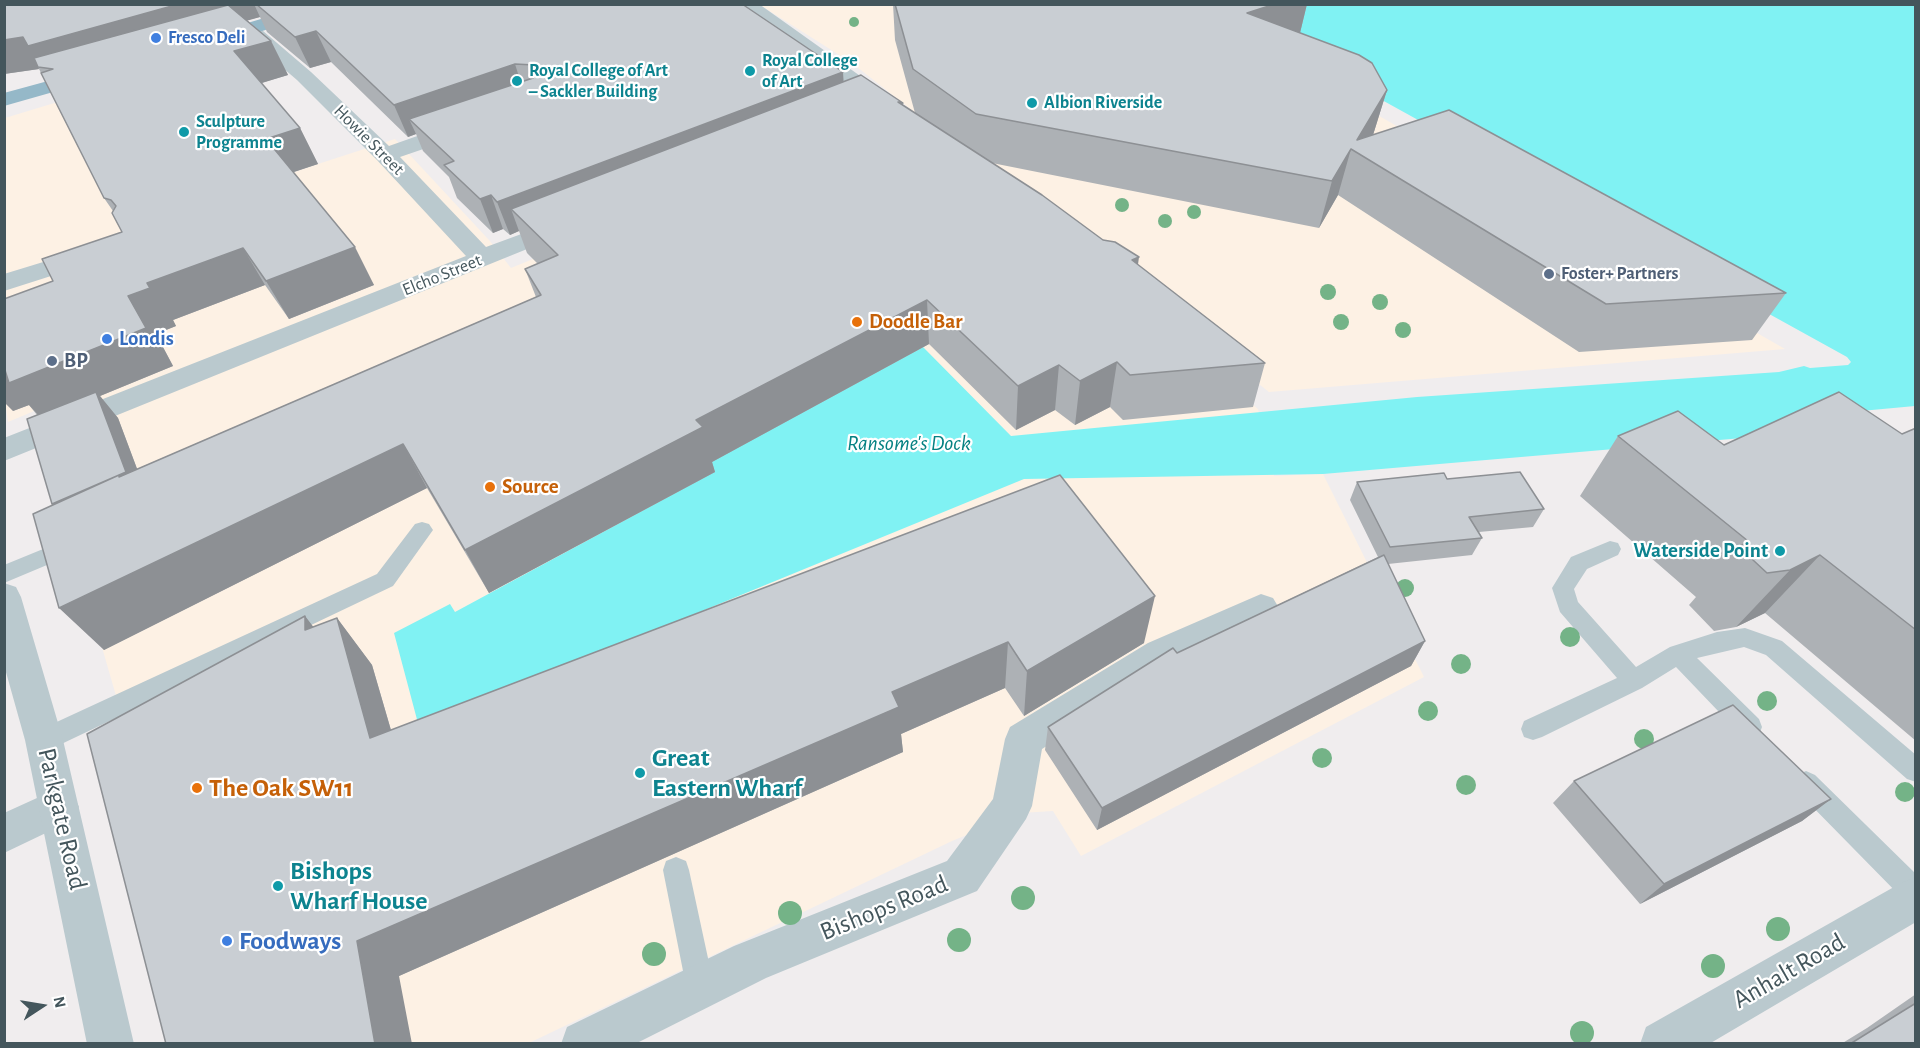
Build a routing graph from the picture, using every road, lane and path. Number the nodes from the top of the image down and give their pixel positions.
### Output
1 (333, 4) edge
2 (746, 4) edge
3 (249, 30) junction
4 (196, 45) edge
5 (110, 70) edge
6 (4, 100) edge
7 (879, 100) junction
8 (857, 109) edge
9 (907, 121) edge
10 (478, 122) edge
11 (385, 155) junction
12 (581, 218) edge
13 (115, 248) edge
14 (482, 258) junction
15 (4, 283) edge
16 (4, 450) edge
17 (422, 530) dead end
18 (87, 539) edge
19 (1610, 549) dead end
20 (4, 575) edge
21 (4, 597) edge
22 (1261, 608) dead end
23 (1678, 654) junction
24 (1634, 681) junction
25 (1533, 729) dead end
26 (44, 740) junction
27 (1767, 744) edge
28 (1792, 768) edge
29 (1916, 771) edge
30 (59, 807) junction
31 (4, 834) edge
32 (676, 870) dead end
33 (1916, 893) edge
34 (1916, 898) edge
35 (700, 986) junction
36 (111, 1044) edge
37 (584, 1044) edge
38 (1663, 1044) edge

1 - 3 highway
2 - 7 street
3 - 4 highway
3 - 11 street, Howie Street
5 - 6 highway
7 - 8 street
7 - 9 street
10 - 11 street
11 - 14 street, Howie Street
12 - 14 street, Elcho Street
13 - 15 street
14 - 16 street, Elcho Street
17 - 26 lane
18 - 20 lane
19 - 24 lane
21 - 26 street, Parkgate Road
22 - 35 street, Bishops Road
23 - 24 lane
23 - 27 lane
23 - 29 lane
24 - 25 lane
26 - 30 street, Parkgate Road
28 - 33 lane
30 - 31 street
30 - 36 street, Parkgate Road
32 - 35 lane
34 - 38 street, Anhalt Road
35 - 37 street, Bishops Road

